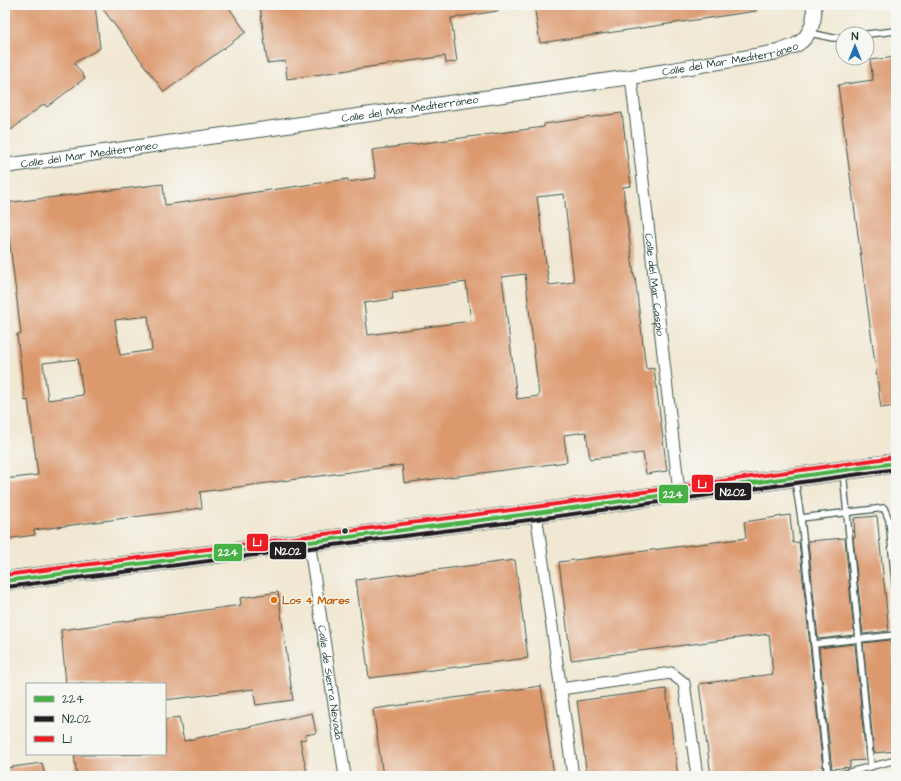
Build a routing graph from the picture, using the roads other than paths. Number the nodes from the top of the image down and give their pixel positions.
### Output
1 (813, 5) edge
2 (896, 31) edge
3 (809, 32) junction
4 (875, 33) edge
5 (835, 38) edge
6 (631, 77) junction
7 (5, 166) edge
8 (896, 463) edge
9 (843, 470) junction
10 (795, 477) junction
11 (679, 492) junction
12 (536, 512) junction
13 (848, 512) junction
14 (801, 518) junction
15 (309, 541) junction
16 (5, 581) edge
17 (896, 593) edge
18 (896, 635) edge
19 (859, 639) junction
20 (814, 644) junction
21 (561, 689) junction
22 (896, 760) edge
23 (871, 767) junction
24 (345, 776) edge
25 (573, 776) edge
26 (697, 776) edge
27 (828, 776) edge
28 (834, 776) edge

1 - 3 street
2 - 4 lane
3 - 5 lane
3 - 6 street, Calle del Mar Mediterráneo
6 - 7 street, Calle del Mar Mediterráneo
6 - 11 street, Calle del Mar Caspio
8 - 9 main road
9 - 10 main road
9 - 13 lane
10 - 11 main road
10 - 14 lane
11 - 12 main road
12 - 15 main road
12 - 21 street
13 - 14 lane
13 - 17 lane
13 - 19 lane
14 - 20 lane
15 - 16 main road
15 - 24 street, Calle de Sierra Nevada
18 - 19 lane
19 - 20 lane
19 - 23 lane
20 - 27 lane
21 - 25 street
21 - 26 street
22 - 23 lane
23 - 28 lane

